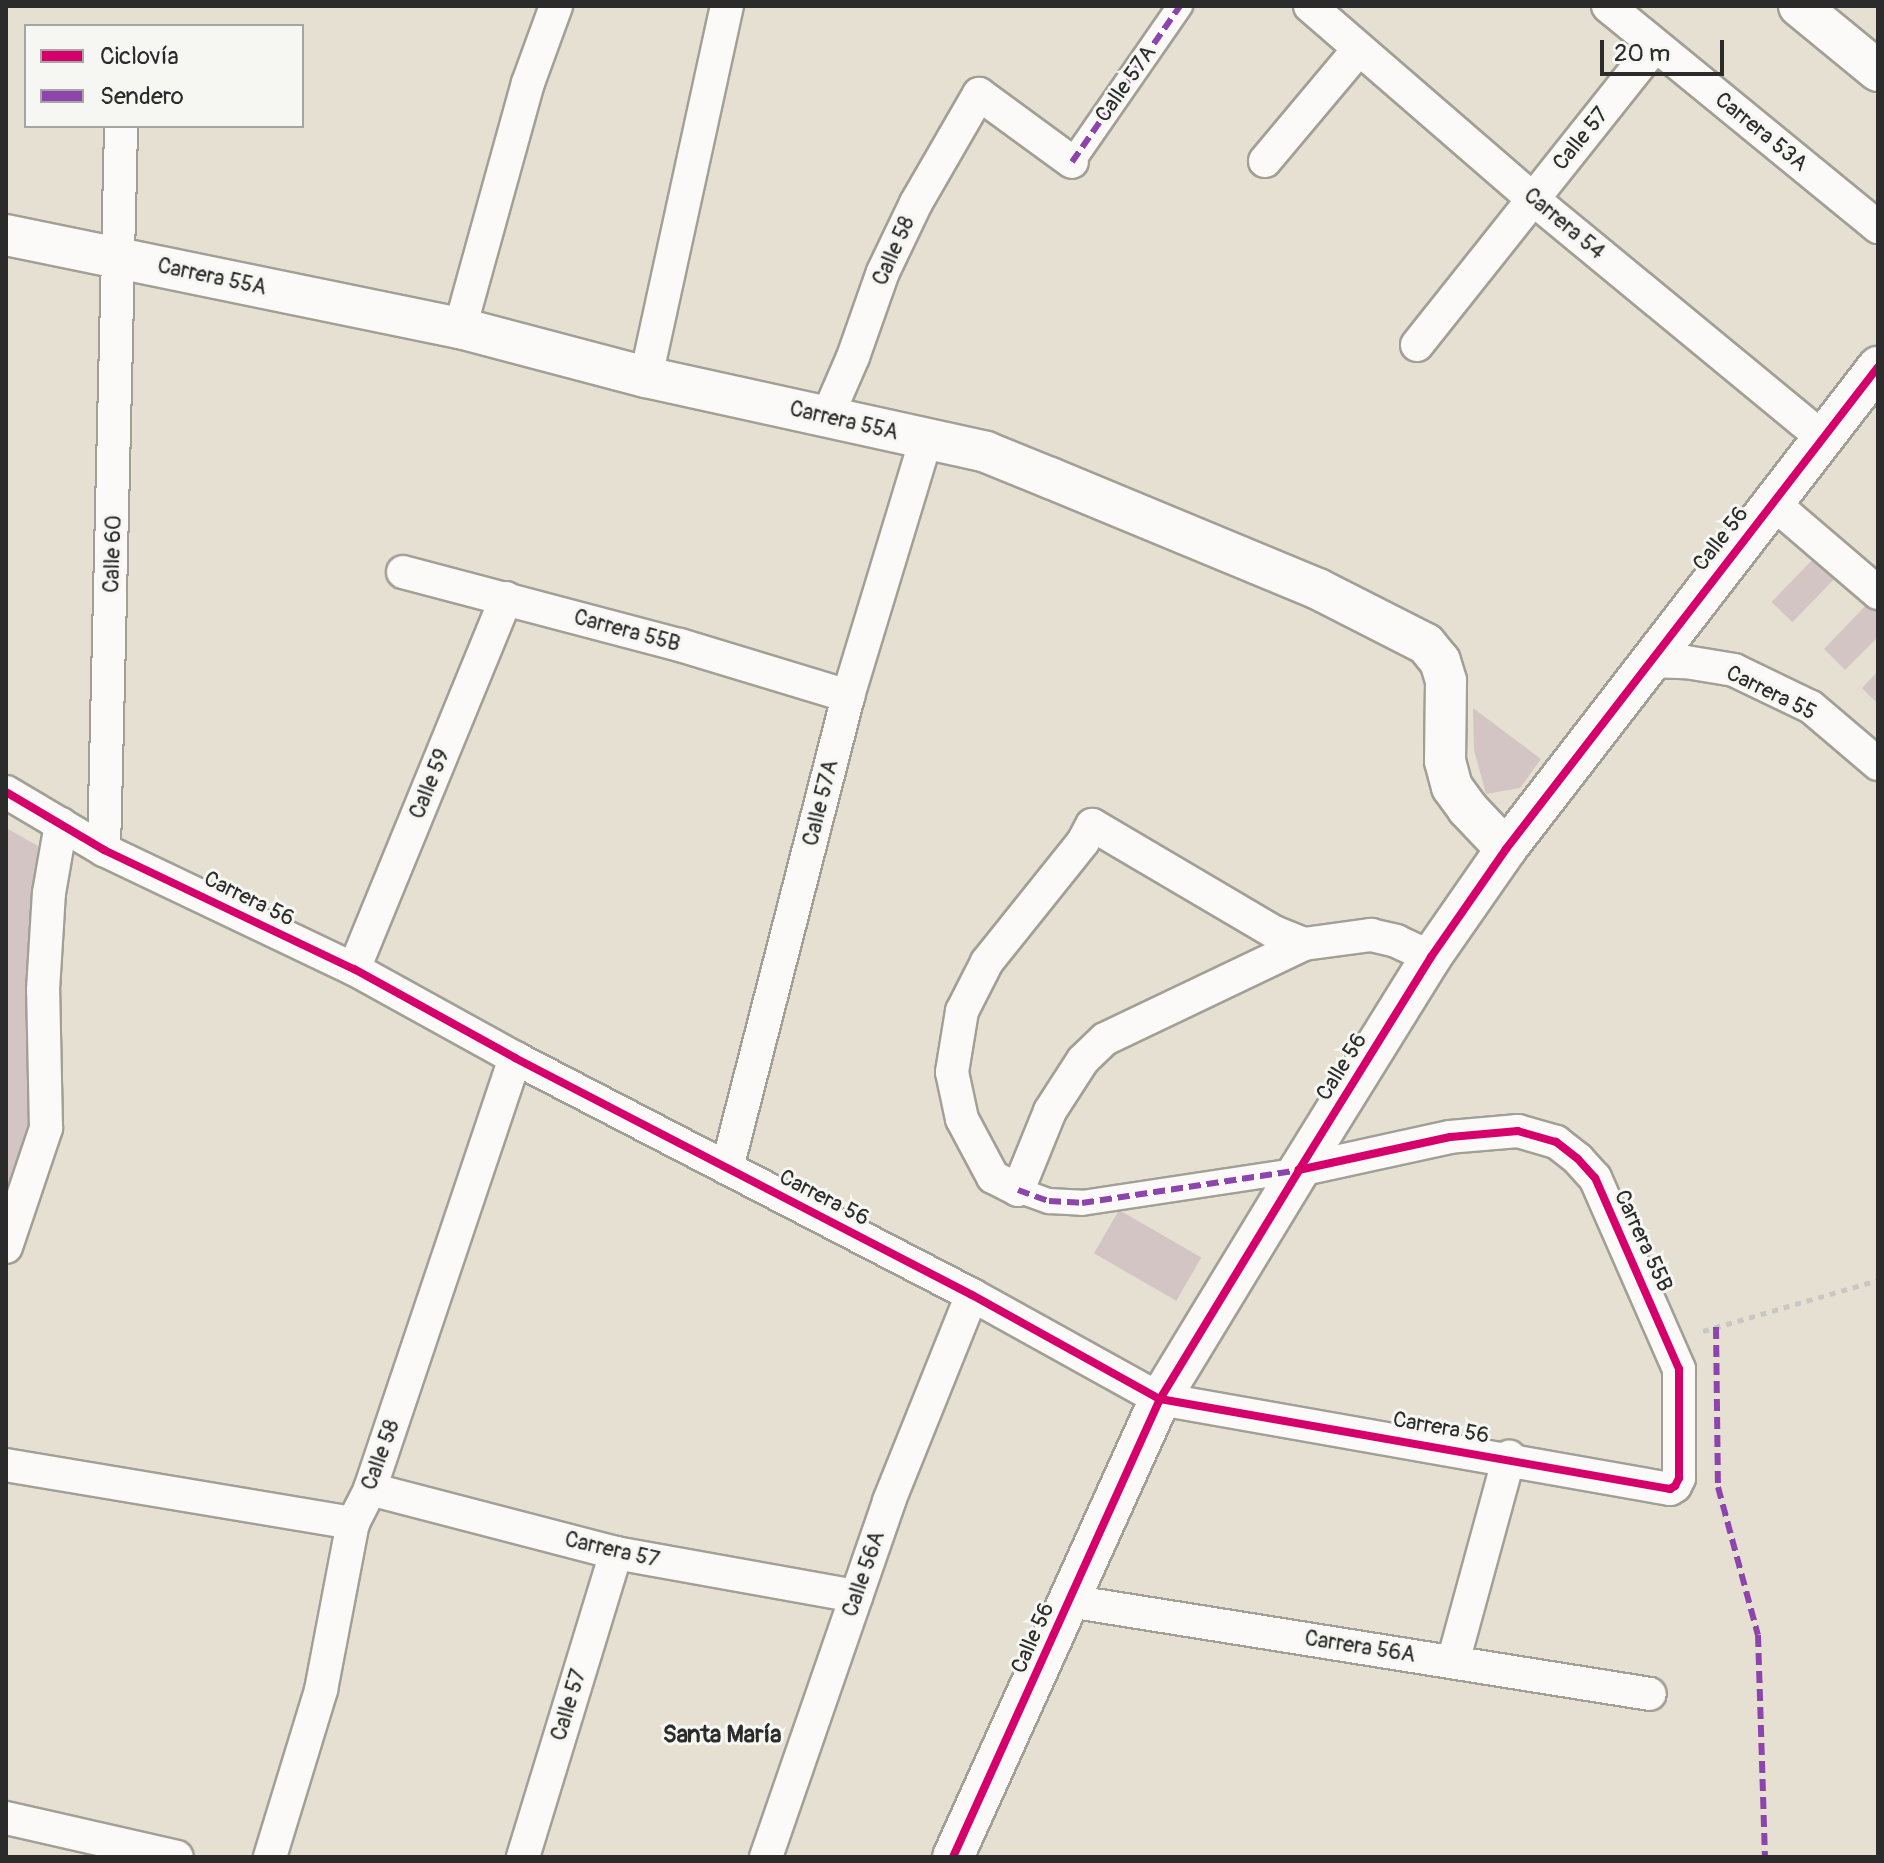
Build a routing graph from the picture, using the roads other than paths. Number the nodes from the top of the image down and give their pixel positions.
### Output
1 (556, 6) edge
2 (727, 6) edge
3 (1180, 6) edge
4 (1310, 6) edge
5 (1608, 6) edge
6 (1799, 6) edge
7 (1655, 46) junction
8 (1359, 49) junction
9 (1878, 71) edge
10 (121, 128) edge
11 (1265, 161) dead end
12 (1072, 162) joint
13 (1533, 199) junction
14 (1878, 227) edge
15 (6, 235) edge
16 (120, 258) junction
17 (460, 328) junction
18 (1417, 345) dead end
19 (1878, 367) edge
20 (646, 377) junction
21 (827, 417) junction
22 (1822, 437) junction
23 (926, 440) junction
24 (1772, 502) junction
25 (403, 572) dead end
26 (1878, 593) edge
27 (506, 598) junction
28 (1649, 661) junction
29 (848, 696) junction
30 (1878, 764) edge
31 (6, 792) edge
32 (61, 824) junction
33 (1506, 849) junction
34 (104, 850) junction
35 (1304, 944) junction
36 (1431, 957) junction
37 (354, 969) junction
38 (515, 1058) junction
39 (727, 1168) junction
40 (1299, 1170) junction
41 (1018, 1190) junction
42 (6, 1247) edge
43 (972, 1295) junction
44 (1160, 1399) junction
45 (1509, 1457) junction
46 (6, 1465) edge
47 (1675, 1486) joint
48 (370, 1489) junction
49 (353, 1523) junction
50 (616, 1553) junction
51 (856, 1596) junction
52 (1069, 1601) junction
53 (1453, 1662) junction
54 (1650, 1694) dead end
55 (6, 1818) edge
56 (177, 1857) edge
57 (270, 1857) edge
58 (523, 1857) edge
59 (766, 1857) edge
60 (953, 1857) edge

1 - 17 street
2 - 20 street
3 - 12 street, Calle 57A
4 - 8 street, Carrera 54
5 - 7 street, Carrera 53A
6 - 9 street
7 - 13 street, Calle 57
7 - 14 street, Carrera 53A
8 - 11 street
8 - 13 street, Carrera 54
10 - 16 street, Calle 60
12 - 21 street, Calle 58
13 - 18 street, Calle 57
13 - 22 street, Carrera 54
15 - 16 street, Carrera 55A
16 - 17 street, Carrera 55A
16 - 34 street, Calle 60
17 - 20 street, Carrera 55A
19 - 22 street, Calle 56
20 - 21 street, Carrera 55A
21 - 23 street, Carrera 55A
22 - 24 street, Calle 56
23 - 29 street, Calle 57A
23 - 33 street, Carrera 55A
24 - 26 street
24 - 28 street, Calle 56
25 - 27 street, Carrera 55B
27 - 29 street, Carrera 55B
27 - 37 street, Calle 59
28 - 30 street, Carrera 55
28 - 33 street, Calle 56
29 - 39 street, Calle 57A
31 - 32 street, Carrera 56
32 - 34 street, Carrera 56
32 - 42 street
33 - 36 street, Calle 56
34 - 37 street, Carrera 56
35 - 36 street
35 - 41 street
35 - 41 street
36 - 40 street, Calle 56
37 - 38 street, Carrera 56
38 - 39 street, Carrera 56
38 - 48 street, Calle 58
39 - 43 street, Carrera 56
40 - 41 street
40 - 44 street, Calle 56
40 - 47 street, Carrera 55B
43 - 44 street, Carrera 56
43 - 51 street, Calle 56A
44 - 45 street, Carrera 56
44 - 52 street, Calle 56
45 - 47 street, Carrera 56
45 - 53 street
46 - 49 street
48 - 49 street, Calle 58
48 - 50 street, Carrera 57
49 - 57 street, Calle 58
50 - 51 street, Carrera 57
50 - 58 street, Calle 57
51 - 59 street, Calle 56A
52 - 53 street, Carrera 56A
52 - 60 street, Calle 56
53 - 54 street, Carrera 56A
55 - 56 street

